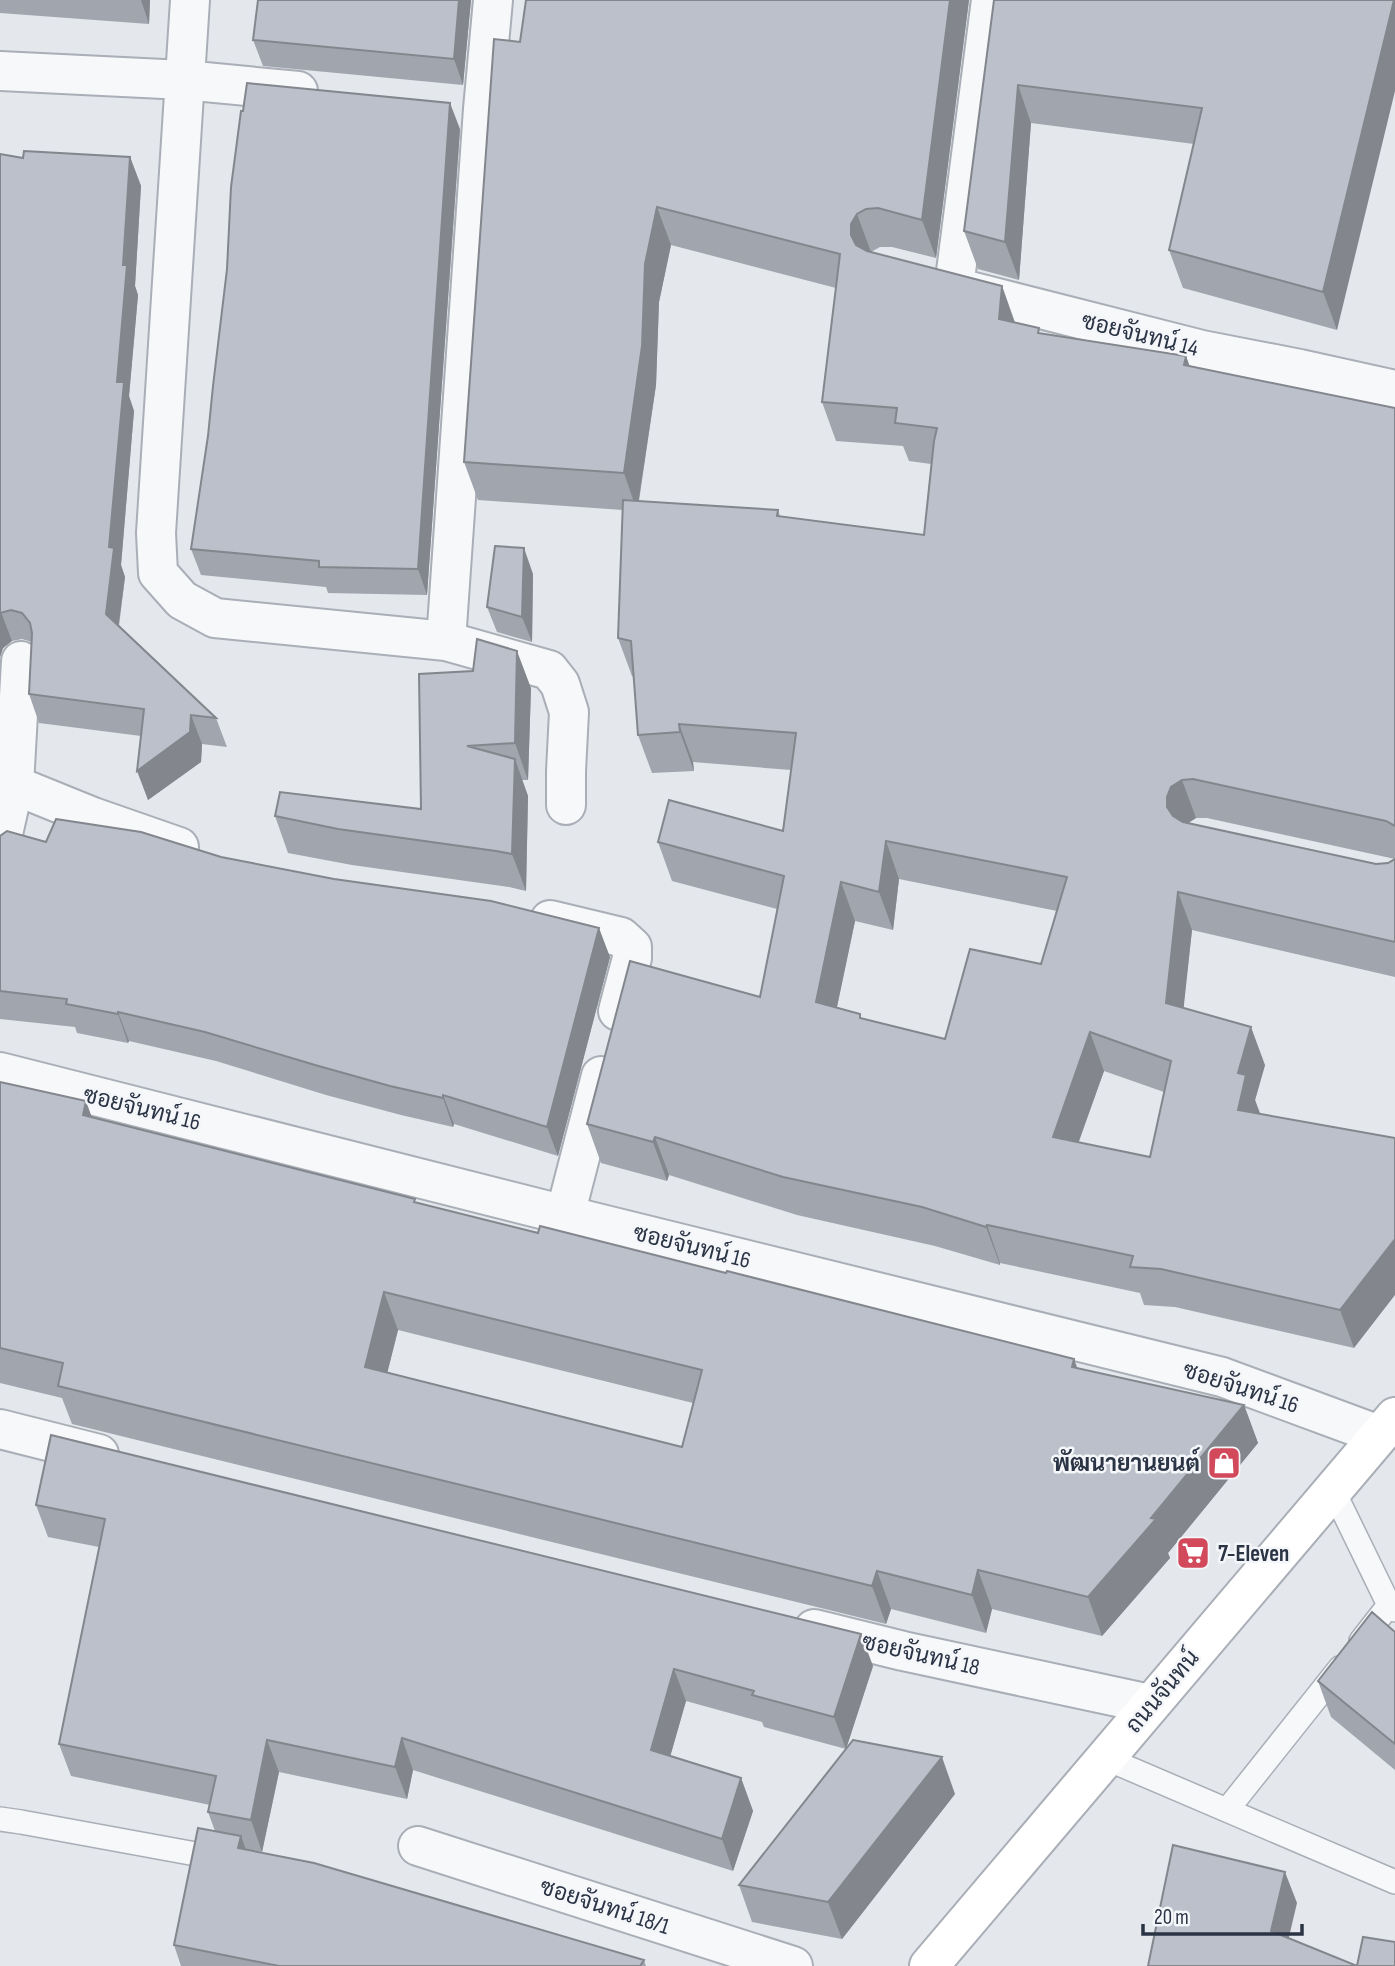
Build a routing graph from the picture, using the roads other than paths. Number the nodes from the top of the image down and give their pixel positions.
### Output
1 (190, 0) edge
2 (493, 0) edge
3 (991, 0) edge
4 (0, 71) edge
5 (184, 80) junction
6 (334, 94) edge
7 (1395, 390) edge
8 (446, 641) junction
9 (21, 661) dead end
10 (14, 785) junction
11 (566, 805) dead end
12 (0, 847) edge
13 (209, 857) edge
14 (519, 912) edge
15 (0, 1072) edge
16 (565, 1215) junction
17 (1387, 1426) edge
18 (0, 1429) edge
19 (135, 1462) edge
20 (1333, 1490) junction
21 (1392, 1608) edge
22 (782, 1622) edge
23 (1150, 1704) junction
24 (1105, 1758) junction
25 (1227, 1811) junction
26 (0, 1819) edge
27 (418, 1846) dead end
28 (247, 1863) edge
29 (1395, 1882) edge
30 (793, 1966) edge
31 (929, 1966) edge

1 - 5 street
2 - 8 street
3 - 7 street, ซอยจันทน์ 14
4 - 5 street
5 - 6 street
5 - 8 street
8 - 11 street
9 - 10 street
10 - 12 street
10 - 13 street
14 - 16 street
15 - 16 street, ซอยจันทน์ 16
16 - 17 street, ซอยจันทน์ 16
17 - 20 main road, ถนนจันทน์
18 - 19 street
20 - 21 lane
20 - 23 main road, ถนนจันทน์
21 - 25 lane
22 - 23 street, ซอยจันทน์ 18
23 - 24 main road, ถนนจันทน์
24 - 25 lane
24 - 31 main road, ถนนจันทน์
25 - 29 lane
26 - 28 lane
27 - 30 street, ซอยจันทน์ 18/1

